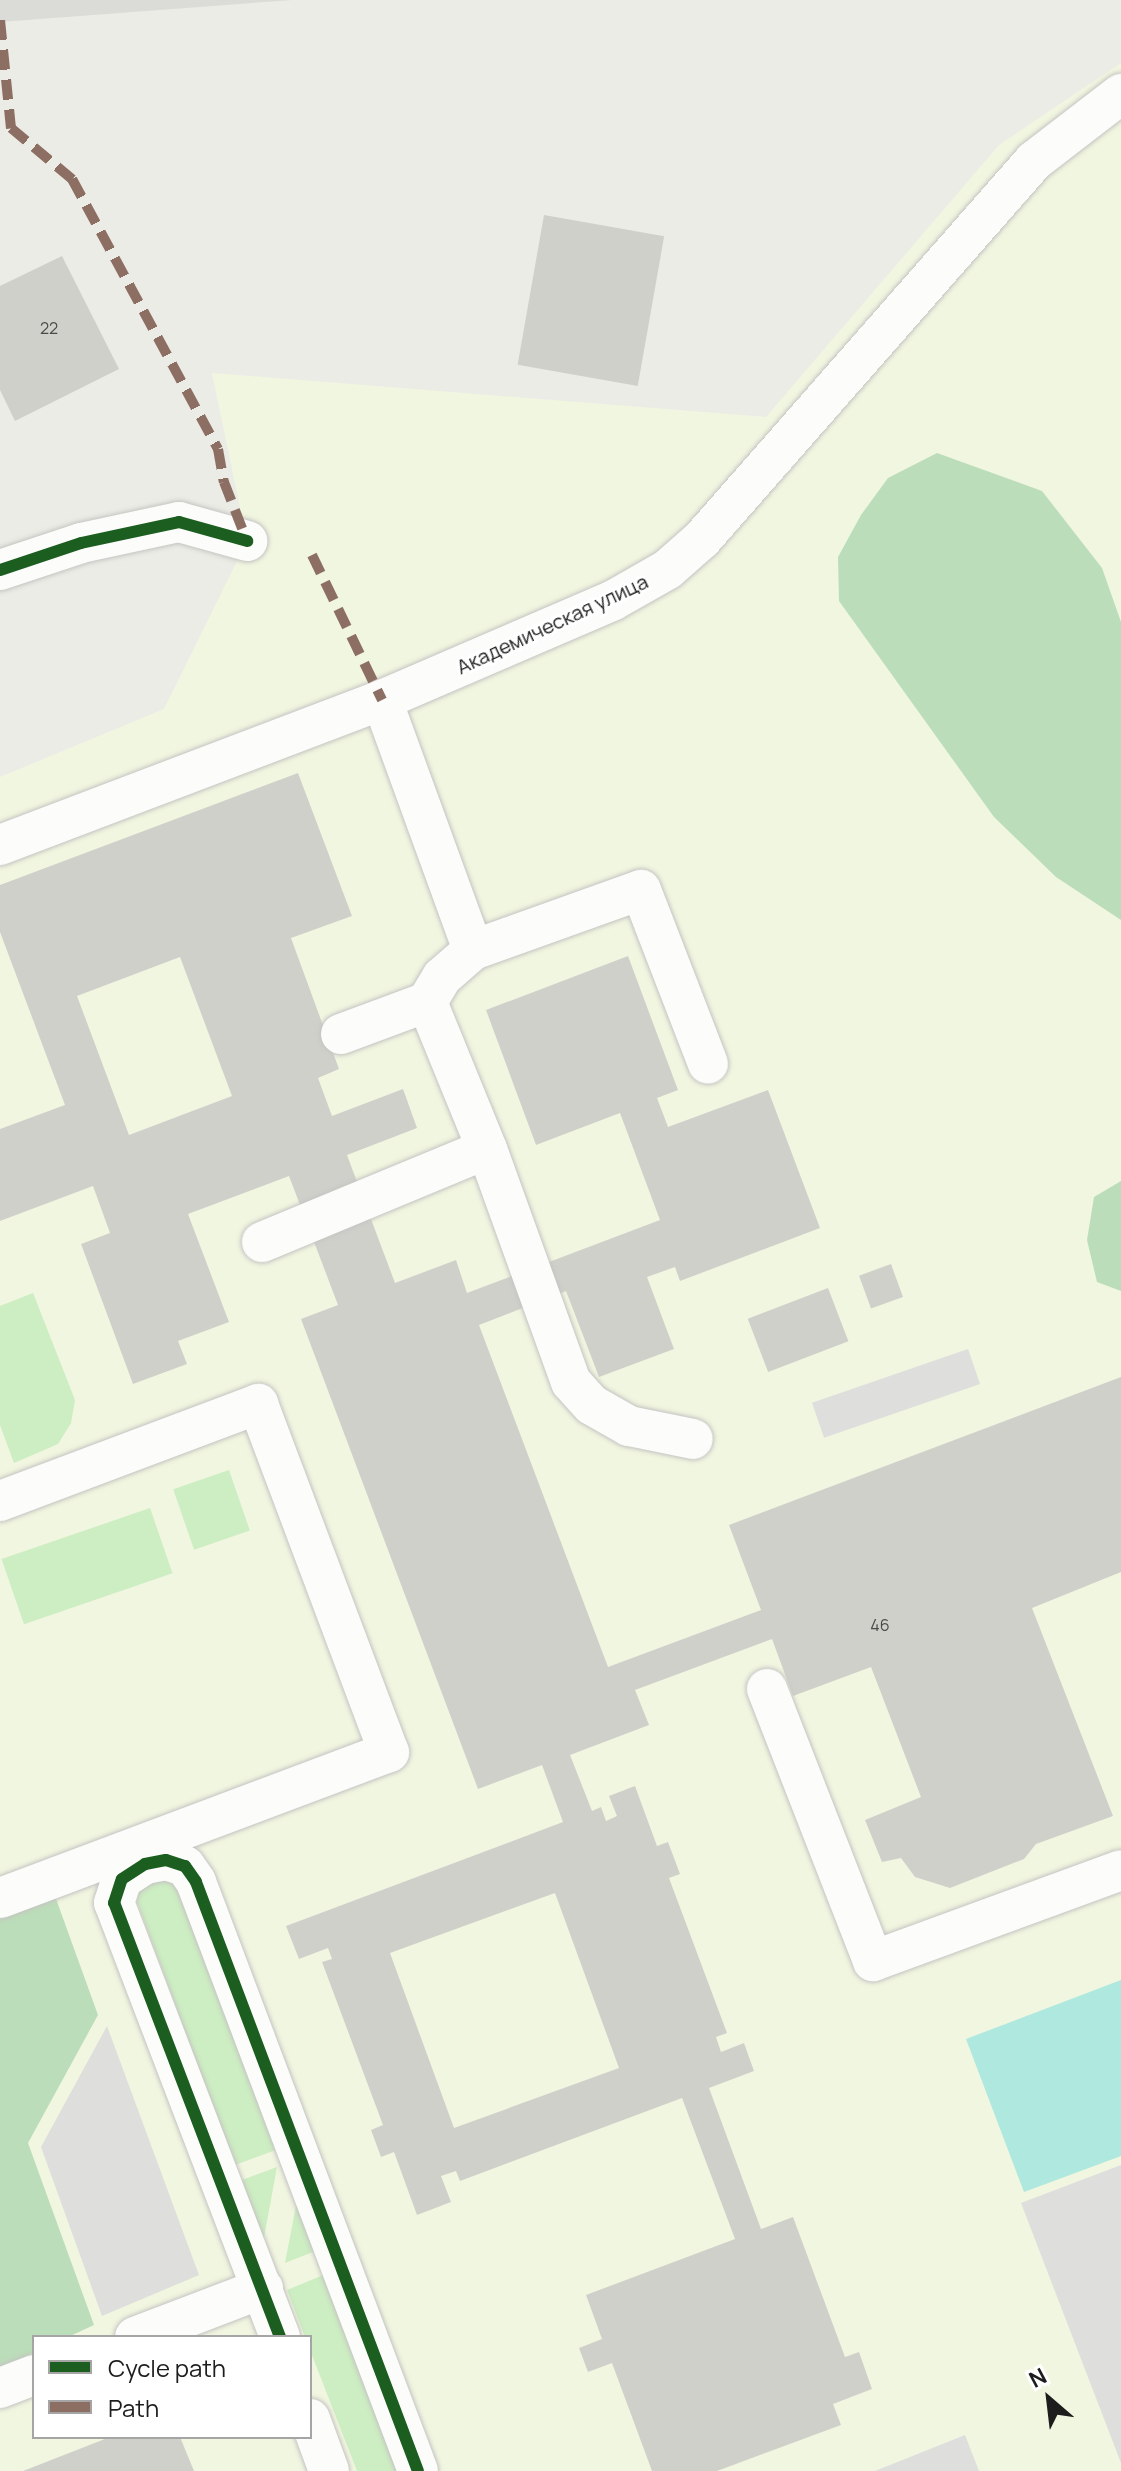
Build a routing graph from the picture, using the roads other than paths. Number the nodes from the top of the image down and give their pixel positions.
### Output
1 (1121, 94) edge
2 (247, 541) dead end
3 (0, 570) edge
4 (382, 700) junction
5 (0, 845) edge
6 (473, 950) junction
7 (427, 1002) junction
8 (341, 1034) dead end
9 (708, 1064) dead end
10 (487, 1149) junction
11 (262, 1242) dead end
12 (693, 1439) dead end
13 (0, 1501) edge
14 (767, 1689) dead end
15 (1121, 1870) edge
16 (0, 1898) edge
17 (263, 2288) junction
18 (140, 2335) edge
19 (279, 2335) edge
20 (32, 2376) edge
21 (0, 2388) edge
22 (312, 2424) edge
23 (329, 2471) edge
24 (418, 2471) edge

1 - 4 street, Академическая улица
2 - 3 street
4 - 5 street, Академическая улица
4 - 6 street
6 - 7 street
6 - 9 street
7 - 8 street
7 - 10 street
10 - 11 street
10 - 12 street
13 - 16 street
14 - 15 street
17 - 18 street
17 - 19 street
17 - 24 street
20 - 21 street
22 - 23 street

